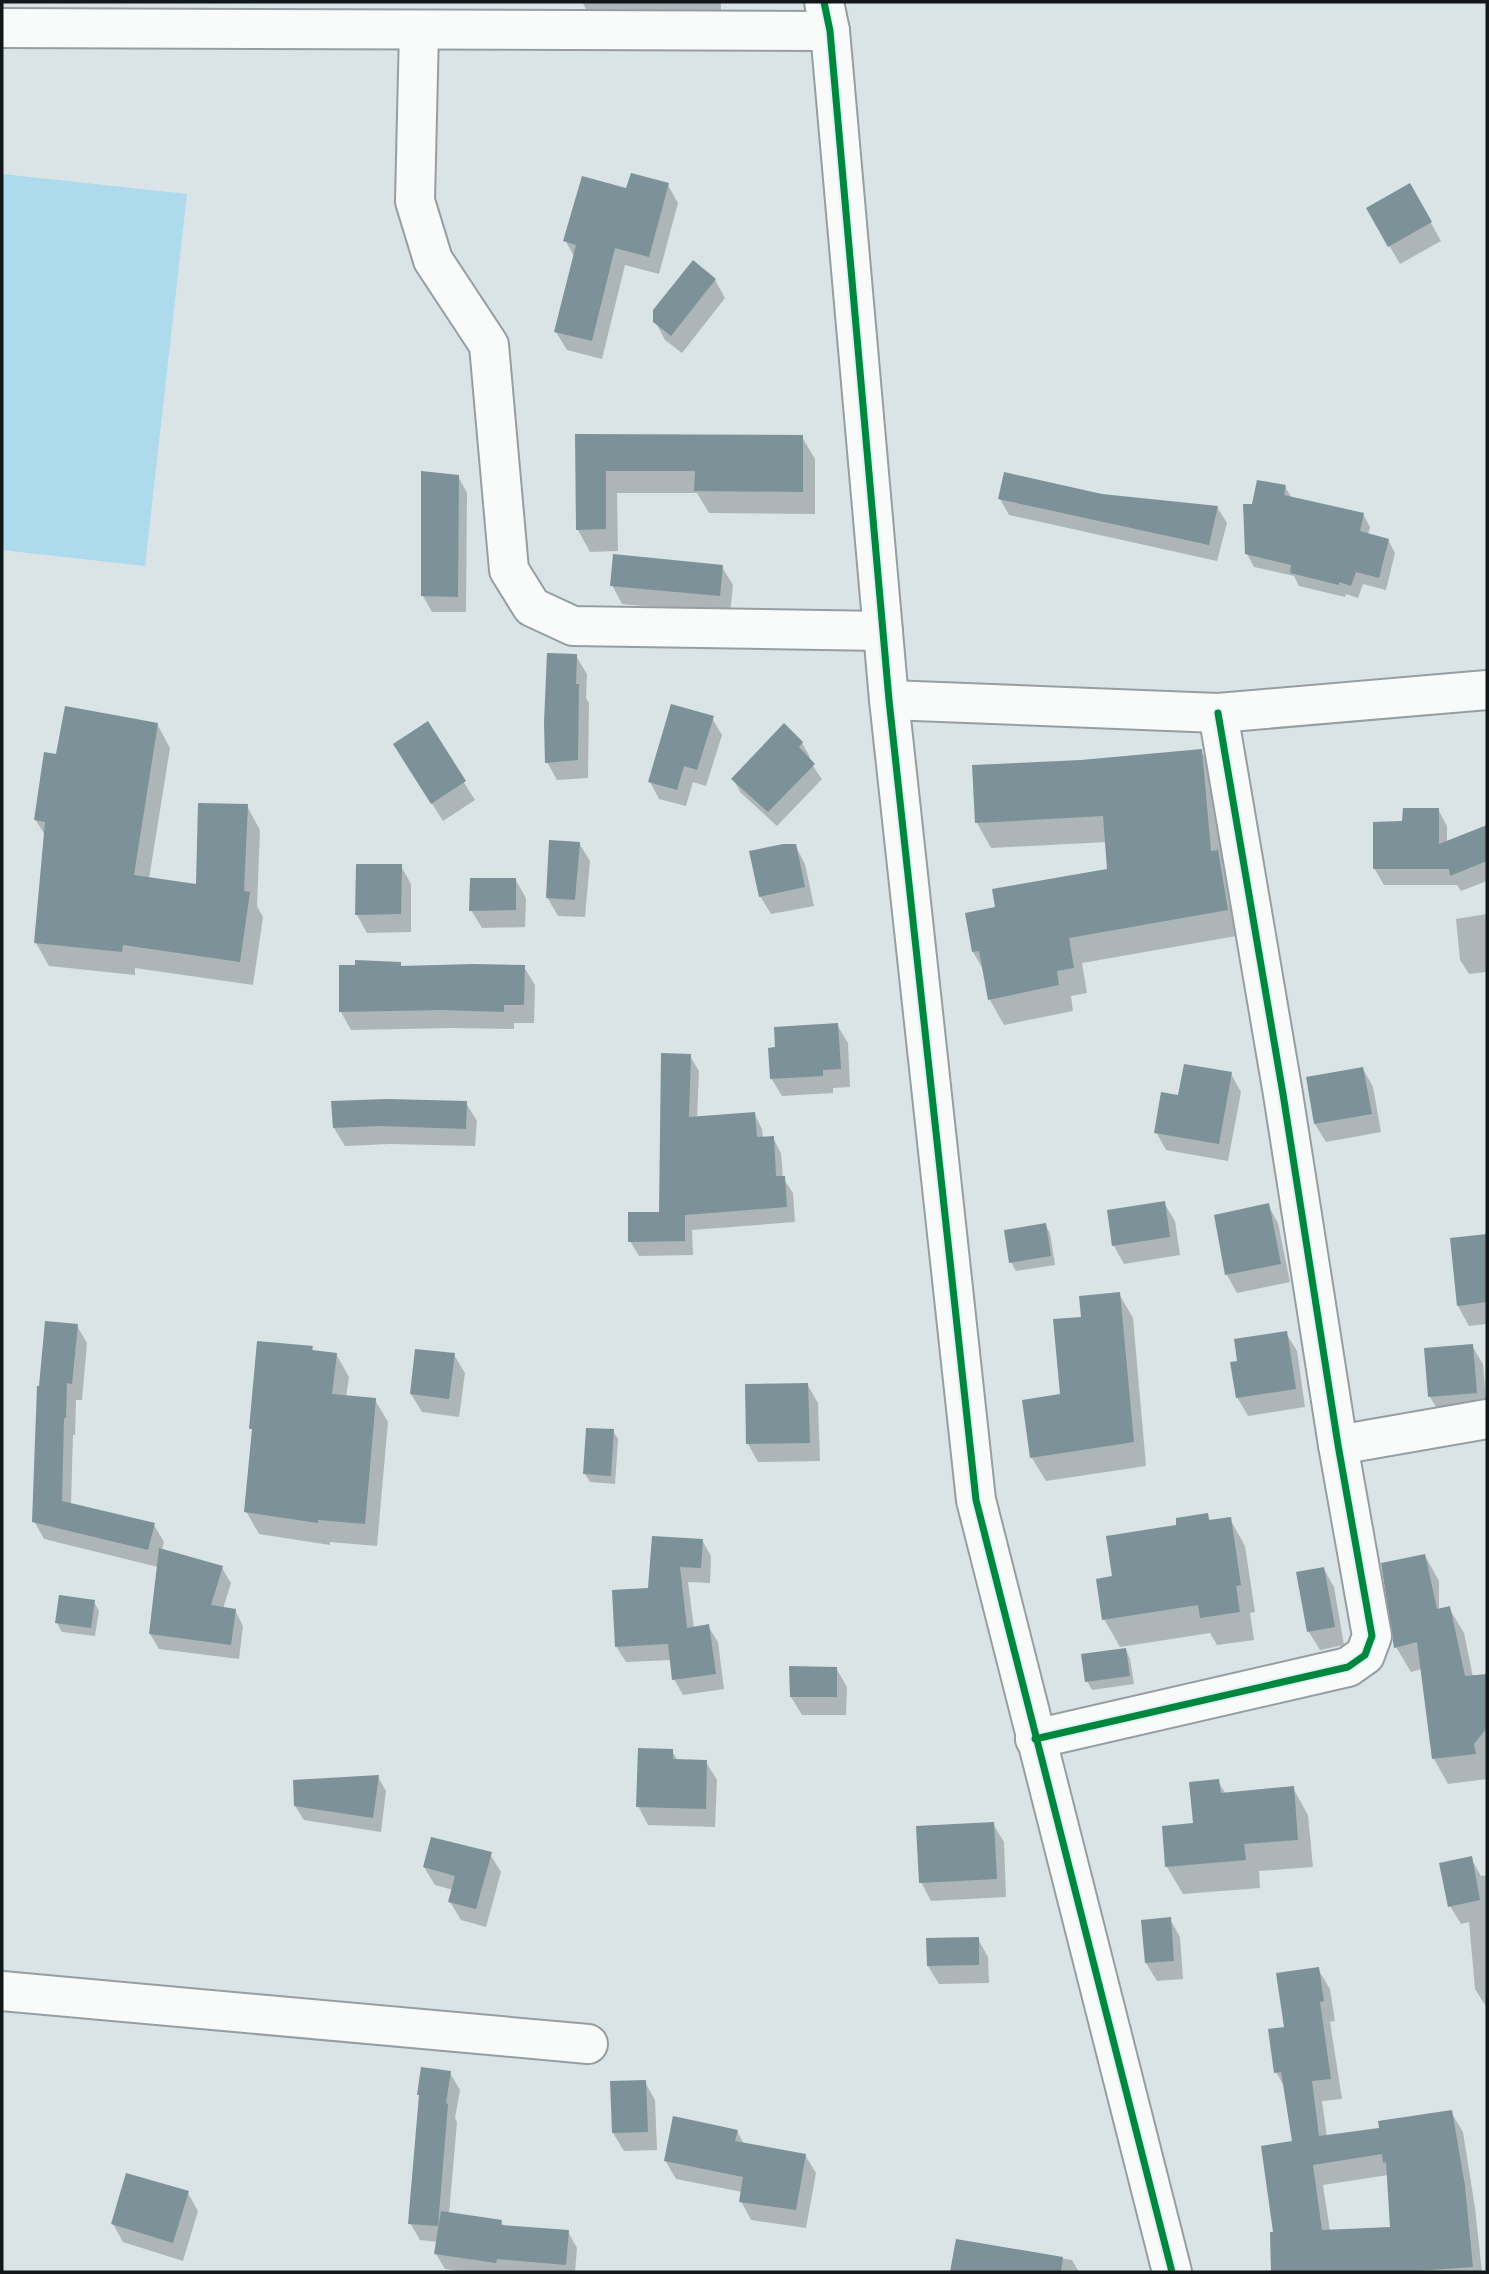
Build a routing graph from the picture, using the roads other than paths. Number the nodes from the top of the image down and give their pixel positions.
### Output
1 (338, 15) edge
2 (827, 17) edge
3 (2, 28) edge
4 (419, 30) junction
5 (883, 631) junction
6 (1487, 690) edge
7 (889, 699) junction
8 (1218, 713) junction
9 (1487, 1419) edge
10 (1338, 1445) junction
11 (1035, 1739) junction
12 (2, 1991) edge
13 (589, 2044) dead end
14 (1172, 2272) edge

1 - 3 street
1 - 4 street
2 - 4 street
2 - 5 street
4 - 5 street
5 - 7 street
6 - 8 street
7 - 8 street
7 - 11 street
8 - 10 street
9 - 10 street
10 - 11 street
11 - 14 street
12 - 13 street

